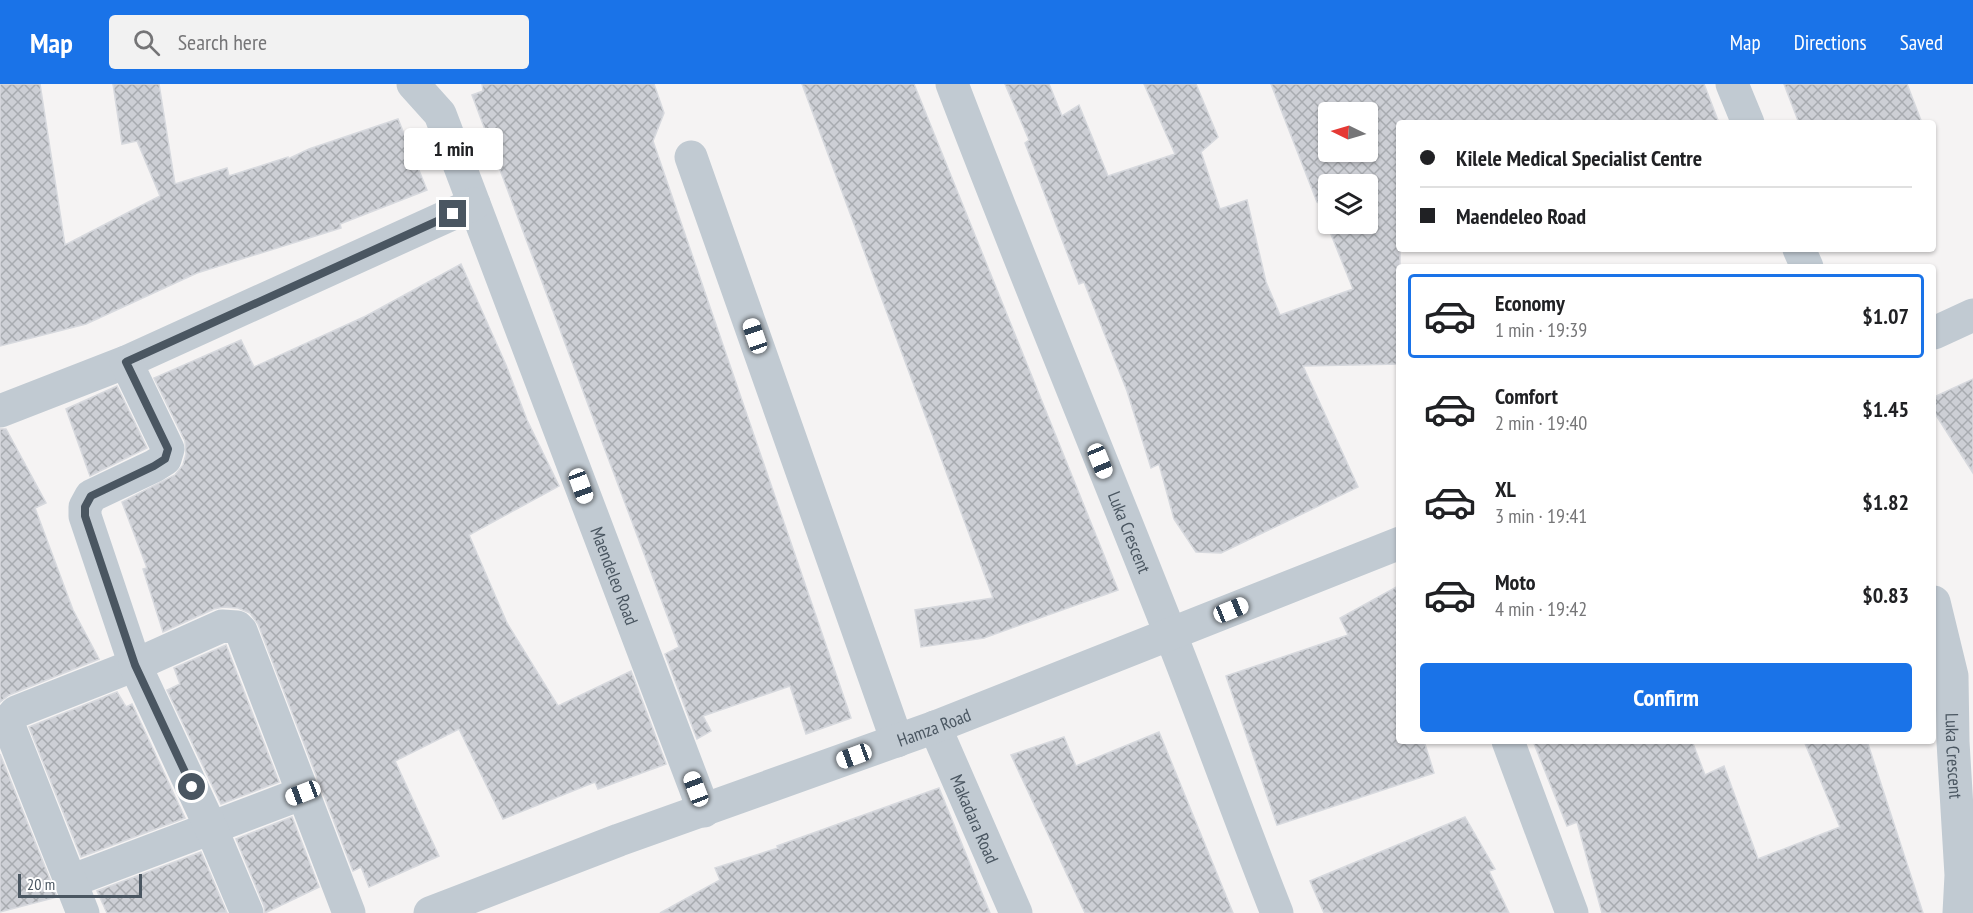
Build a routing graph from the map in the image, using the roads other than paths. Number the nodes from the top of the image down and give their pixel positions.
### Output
1 (412, 84) edge
2 (952, 84) edge
3 (1732, 84) edge
4 (1747, 120) edge
5 (692, 157) dead end
6 (474, 204) junction
7 (1973, 315) edge
8 (1936, 332) edge
9 (126, 362) junction
10 (0, 411) edge
11 (1396, 545) edge
12 (1936, 610) edge
13 (1171, 634) junction
14 (135, 665) junction
15 (934, 727) junction
16 (897, 741) junction
17 (1509, 744) edge
18 (303, 793) junction
19 (704, 811) junction
20 (211, 828) junction
21 (70, 881) junction
22 (470, 906) edge
23 (83, 913) edge
24 (247, 913) edge
25 (349, 913) edge
26 (430, 913) edge
27 (1016, 913) edge
28 (1277, 913) edge
29 (1572, 913) edge
30 (1959, 913) edge

1 - 6 street, Maendeleo Road
2 - 13 street, Luka Crescent
3 - 4 street
5 - 16 street
6 - 9 street
6 - 19 street, Maendeleo Road
7 - 8 street
9 - 10 street
9 - 14 street
11 - 13 street, Hamza Road
12 - 30 street, Luka Crescent
13 - 15 street, Hamza Road
13 - 28 street, Luka Crescent
14 - 18 street
14 - 20 street
14 - 21 street
15 - 16 street, Hamza Road
15 - 27 street, Makadara Road
16 - 19 street, Hamza Road
17 - 29 street
18 - 20 street
18 - 25 street
19 - 22 street, Hamza Road
20 - 21 street
20 - 24 street
21 - 23 street
22 - 26 street, Hamza Road

